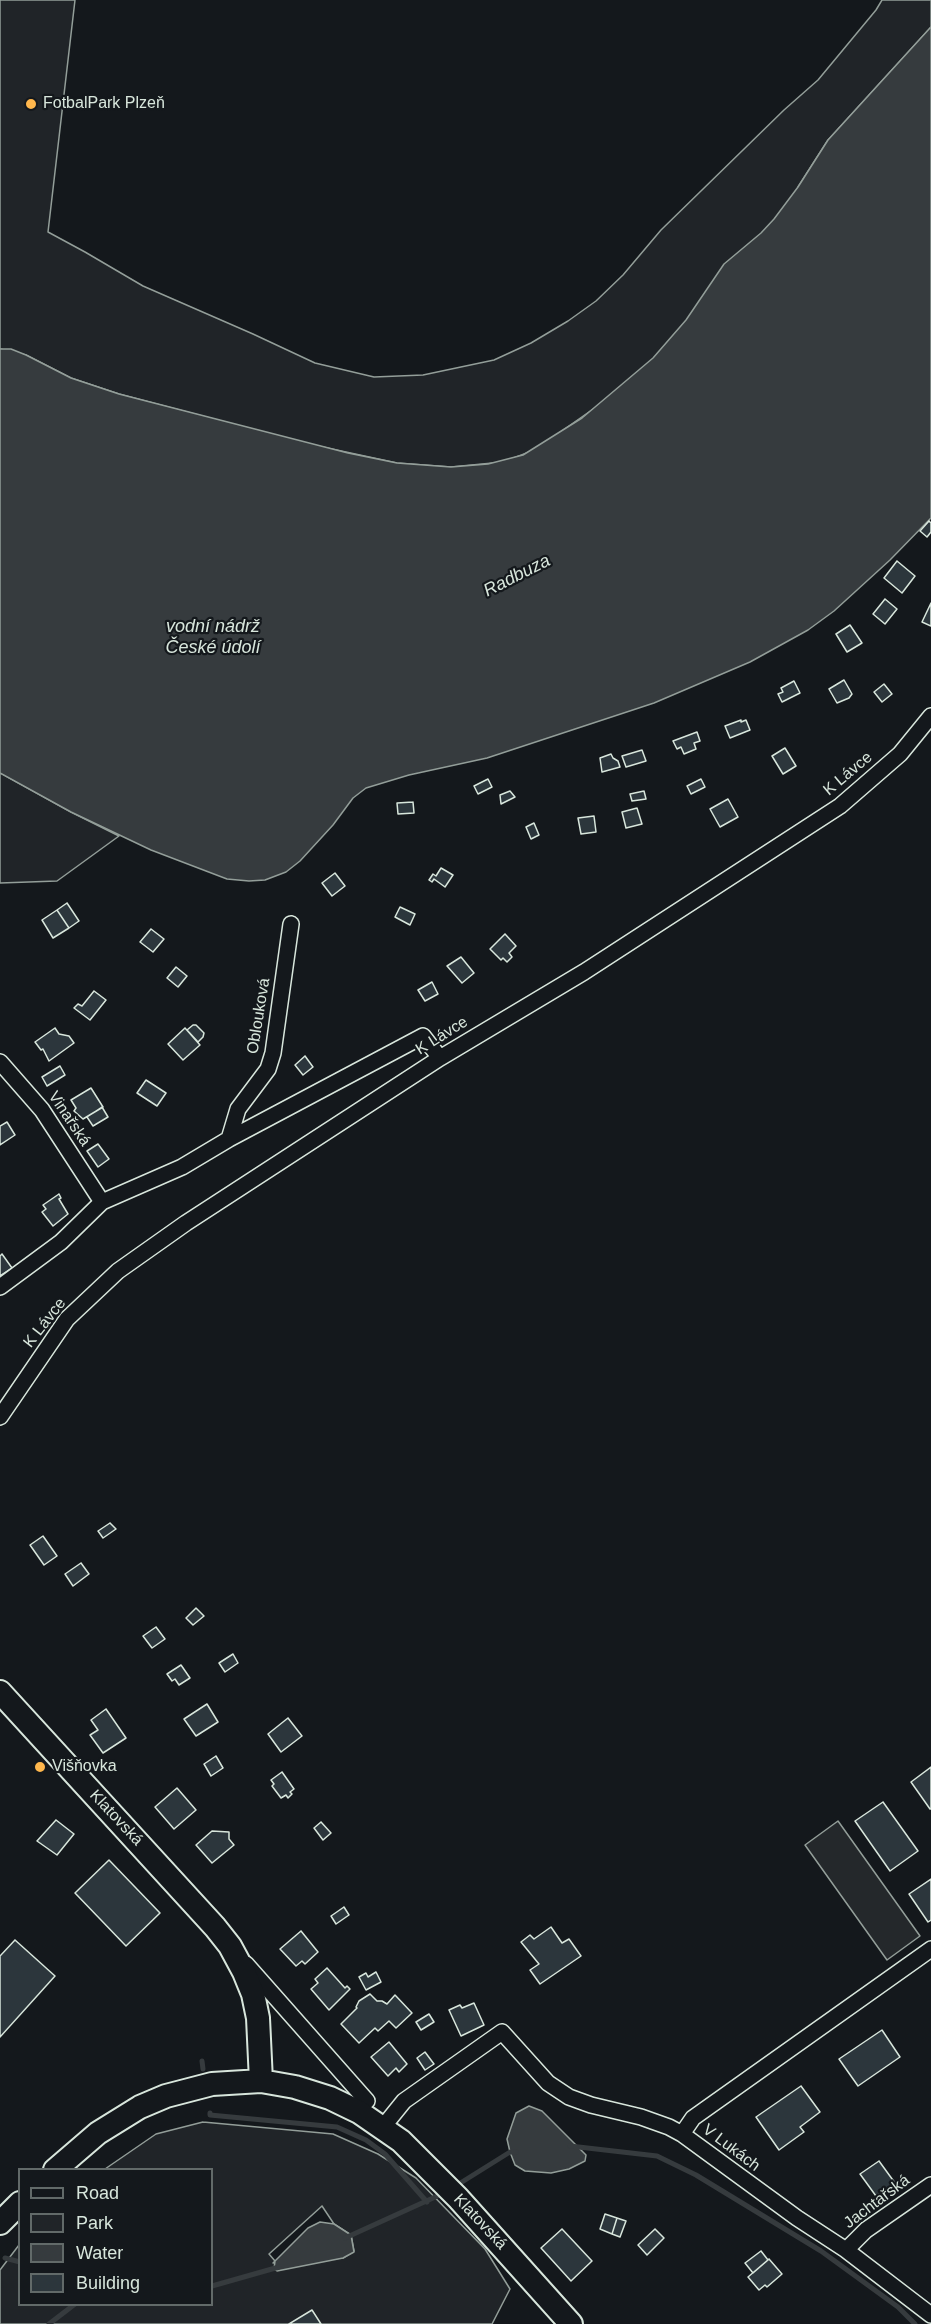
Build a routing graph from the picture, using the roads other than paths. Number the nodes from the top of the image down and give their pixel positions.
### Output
1 (931, 716) edge
2 (291, 924) dead end
3 (440, 1058) junction
4 (0, 1062) edge
5 (229, 1139) junction
6 (102, 1202) junction
7 (0, 1287) edge
8 (0, 1417) edge
9 (0, 1692) edge
10 (230, 1946) junction
11 (931, 1949) edge
12 (261, 2081) junction
13 (367, 2101) dead end
14 (382, 2127) junction
15 (682, 2134) junction
16 (56, 2168) edge
17 (931, 2185) edge
18 (18, 2205) edge
19 (0, 2223) edge
20 (846, 2250) junction
21 (931, 2315) edge
22 (571, 2324) edge

1 - 3 street, K Lávce
2 - 5 street, Oblouková
3 - 5 street
3 - 8 street, K Lávce
4 - 6 street, Vinařská
5 - 6 street
6 - 7 street
9 - 10 main road, Klatovská
10 - 12 main road, Klatovská
10 - 13 street, Klatovská
11 - 15 street
12 - 14 main road, Klatovská
12 - 16 main road
14 - 15 street, V Lukách
14 - 22 main road, Klatovská
15 - 20 street, V Lukách
17 - 20 street, Jachtařská
18 - 19 main road
20 - 21 street, V Lukách

